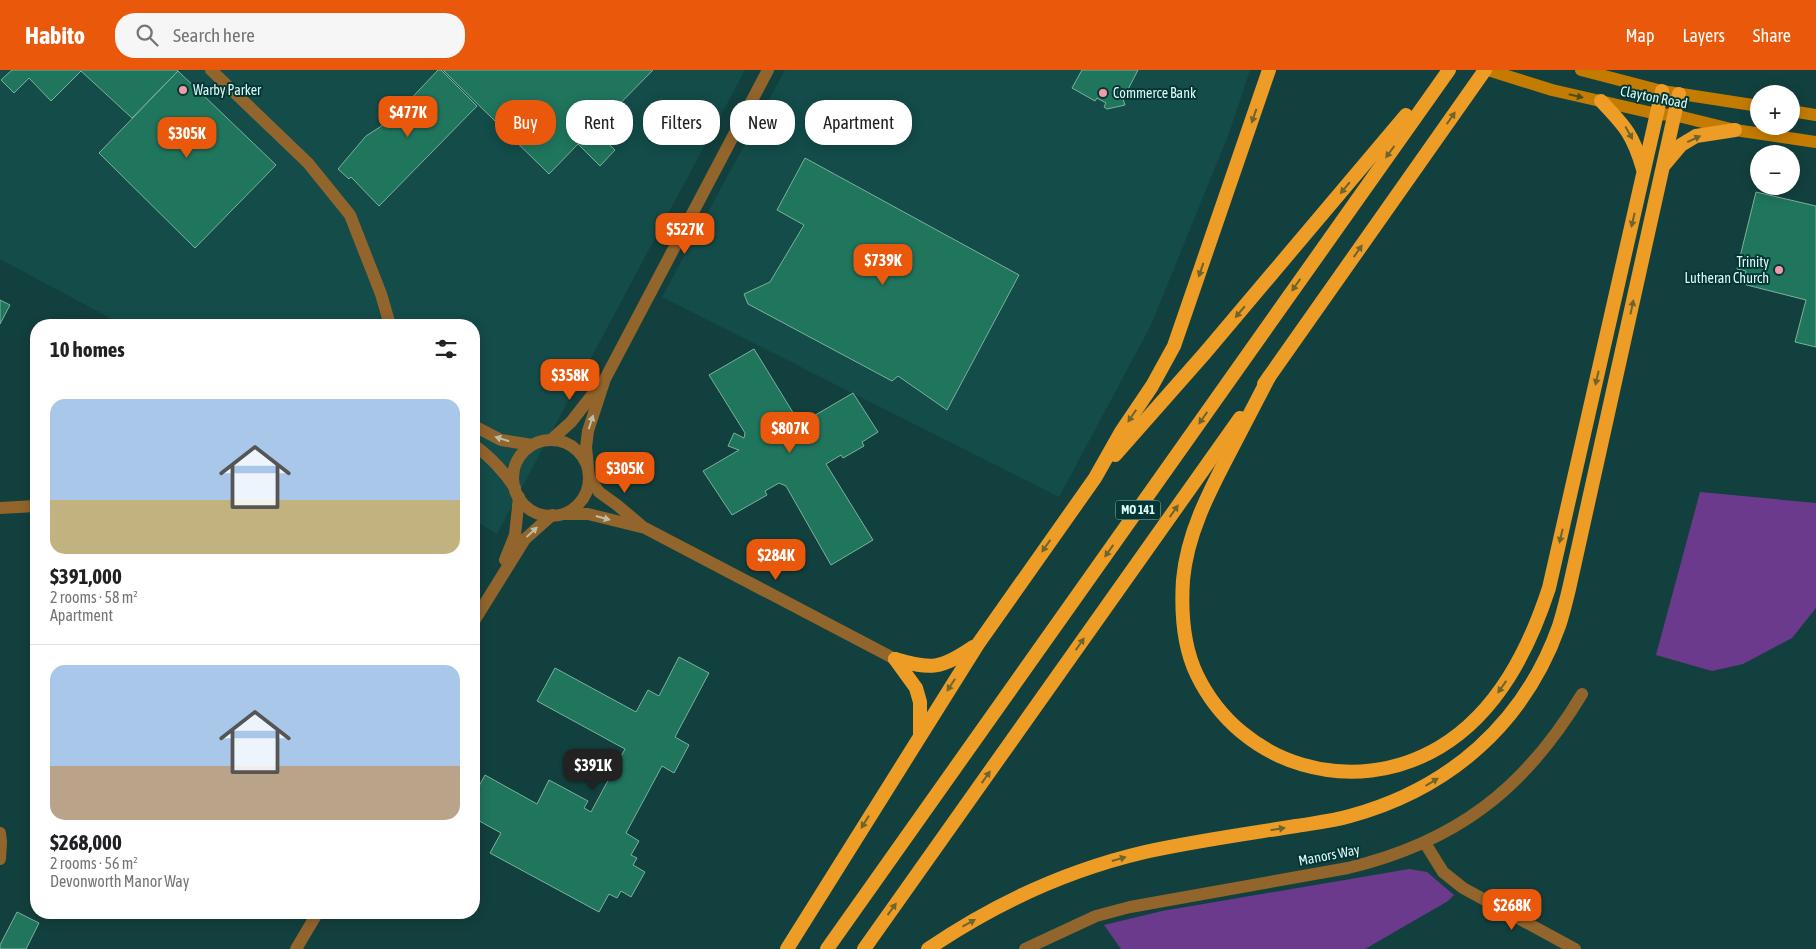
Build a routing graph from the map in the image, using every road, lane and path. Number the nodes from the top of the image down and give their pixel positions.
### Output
1 (212, 70) edge
2 (768, 70) edge
3 (1269, 70) edge
4 (1444, 70) edge
5 (1449, 70) edge
6 (1487, 70) edge
7 (1581, 70) edge
8 (1662, 91) junction
9 (1678, 94) junction
10 (1601, 101) junction
11 (1750, 105) edge
12 (1800, 112) edge
13 (1657, 114) junction
14 (1674, 115) junction
15 (1816, 115) edge
16 (1735, 130) junction
17 (1816, 142) edge
18 (1663, 167) junction
19 (1644, 172) junction
20 (388, 319) edge
21 (1269, 377) junction
22 (605, 379) junction
23 (480, 429) edge
24 (551, 440) junction
25 (532, 445) junction
26 (480, 449) edge
27 (588, 472) junction
28 (1095, 478) junction
29 (517, 493) junction
30 (30, 506) edge
31 (0, 508) edge
32 (557, 515) junction
33 (643, 527) junction
34 (497, 581) junction
35 (480, 611) edge
36 (978, 644) junction
37 (894, 659) junction
38 (1582, 694) dead end
39 (920, 734) junction
40 (0, 832) edge
41 (1425, 843) junction
42 (0, 859) edge
43 (314, 919) edge
44 (296, 949) edge
45 (787, 949) edge
46 (827, 949) edge
47 (864, 949) edge
48 (928, 949) edge
49 (1025, 949) edge
50 (1575, 949) edge

1 - 20 street
2 - 22 street
3 -> 28 highway
4 -> 28 highway
5 -> 46 highway, MO 141
6 -> 10 main road, Clayton Road
21 -> 6 highway, MO 141
7 - 8 main road, Clayton Road
8 - 9 main road, Clayton Road
8 - 13 highway
9 - 11 main road, Clayton Road
9 - 14 highway
10 - 13 main road, Clayton Road
10 -> 19 highway
12 - 15 main road
13 - 14 main road, Clayton Road
13 - 19 highway
14 - 16 main road, Clayton Road
14 - 18 highway
16 - 17 main road, Clayton Road
18 -> 16 highway
48 -> 18 highway
19 -> 21 highway
47 -> 21 highway, MO 141
22 - 24 street
27 -> 22 street
25 -> 23 street
24 - 25 street
24 - 27 street
25 - 29 street
26 - 29 street
27 - 32 street
27 - 33 street
28 -> 36 highway
29 - 32 street
29 - 34 street
30 - 31 street
32 -> 33 street
34 -> 32 street
33 - 37 street
34 - 35 street
36 - 37 highway
36 -> 39 highway
37 - 39 highway
38 - 41 street, Manors Way
39 -> 45 highway
40 - 42 street
41 - 49 street, Manors Way
41 - 50 street
43 - 44 street

